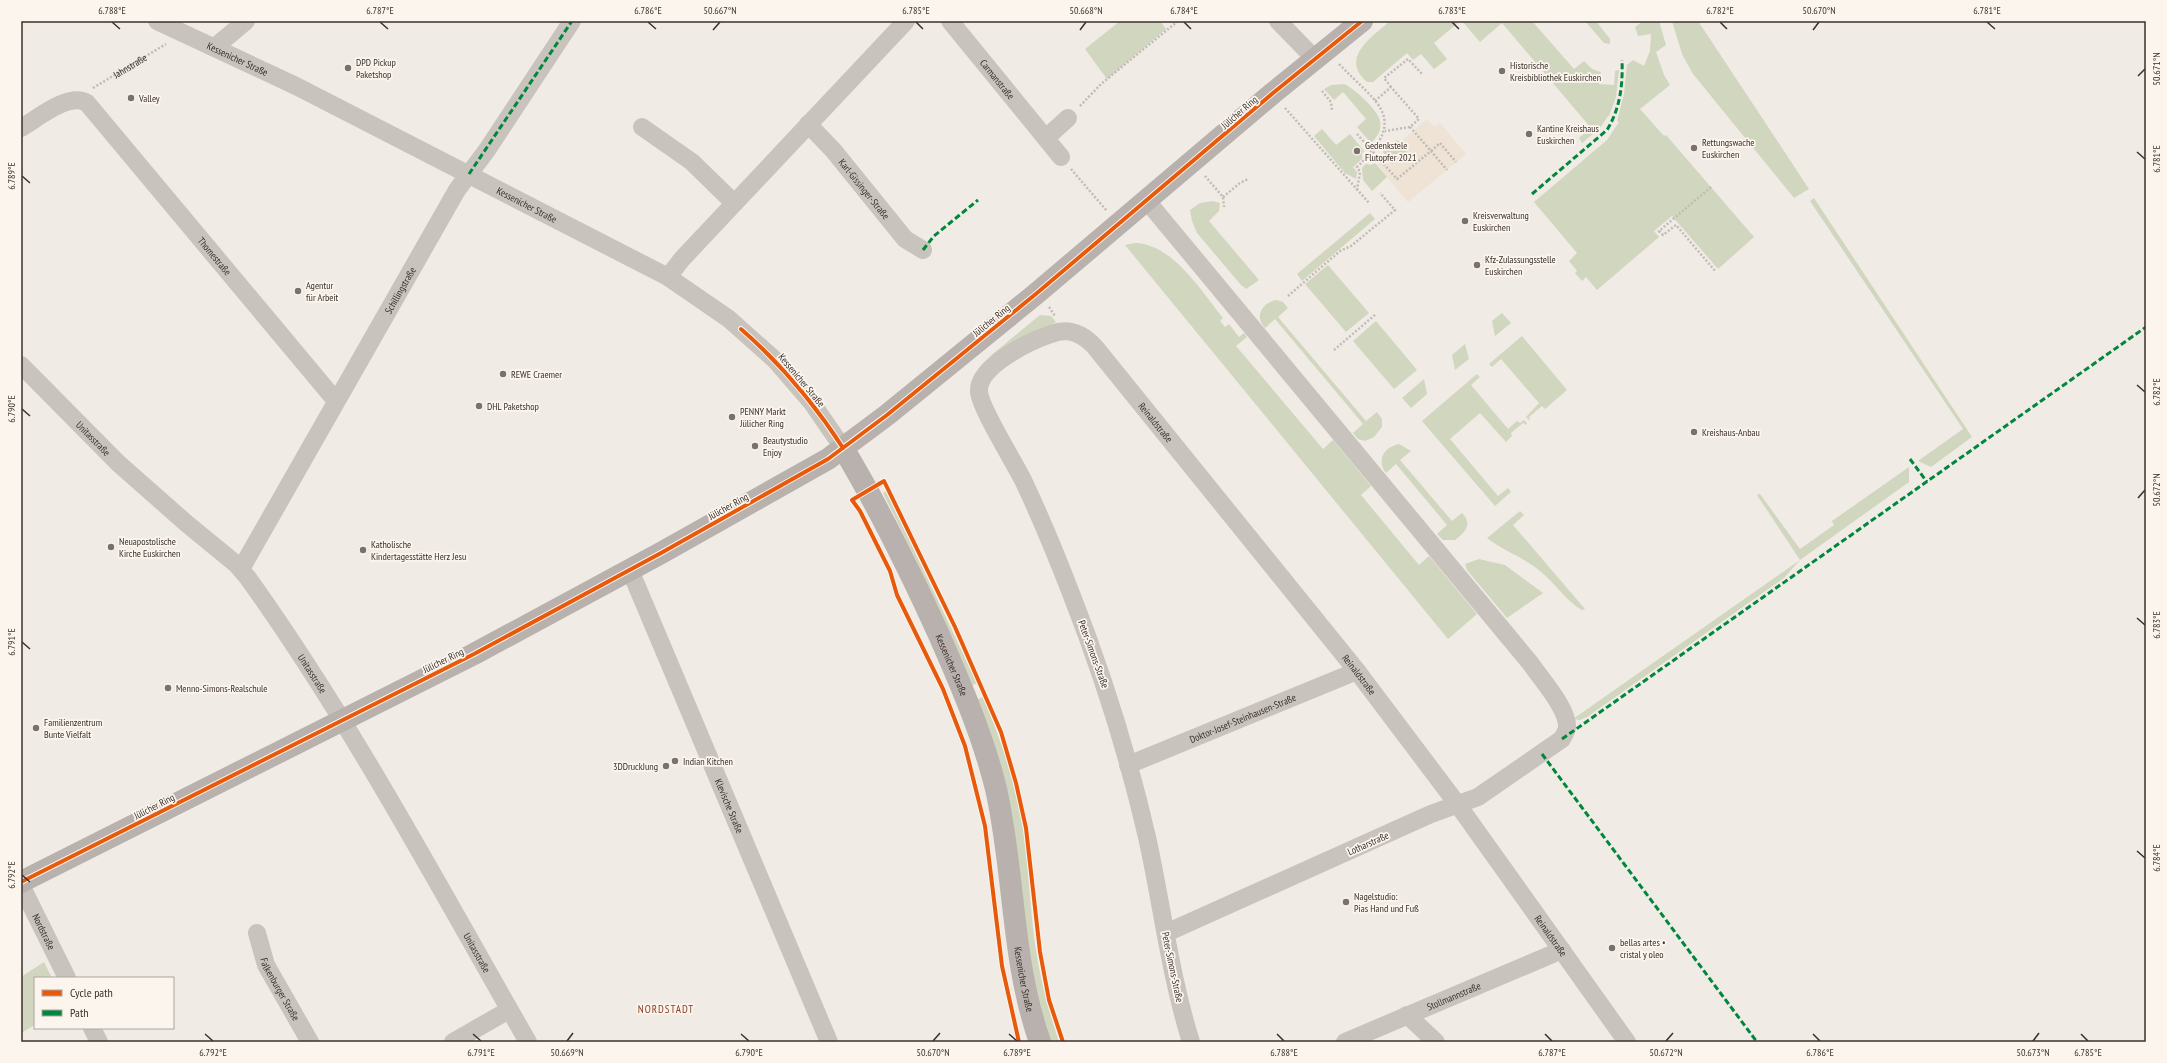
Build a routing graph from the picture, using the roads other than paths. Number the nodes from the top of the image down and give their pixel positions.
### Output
1 (157, 21) edge
2 (246, 21) edge
3 (572, 21) edge
4 (906, 21) edge
5 (950, 21) edge
6 (1278, 21) edge
7 (1362, 21) edge
8 (215, 47) junction
9 (1321, 56) junction
10 (1068, 118) road end
11 (808, 124) junction
12 (21, 128) edge
13 (642, 128) dead end
14 (1046, 138) junction
15 (1061, 157) dead end
16 (469, 174) junction
17 (1147, 201) junction
18 (734, 203) junction
19 (923, 250) dead end
20 (668, 277) junction
21 (1062, 324) joint
22 (21, 365) edge
23 (336, 401) junction
24 (843, 448) junction
25 (241, 569) junction
26 (630, 570) junction
27 (1357, 671) junction
28 (343, 720) junction
29 (1128, 765) junction
30 (1458, 805) junction
31 (21, 883) edge
32 (257, 933) dead end
33 (1166, 933) junction
34 (1562, 950) junction
35 (67, 977) edge
36 (509, 1010) junction
37 (1407, 1015) junction
38 (92, 1029) edge
39 (99, 1042) edge
40 (310, 1042) edge
41 (453, 1042) edge
42 (528, 1042) edge
43 (829, 1042) edge
44 (1040, 1042) edge
45 (1191, 1042) edge
46 (1345, 1042) edge
47 (1436, 1042) edge
48 (1627, 1042) edge

1 - 8 street, Kessenicher Straße
2 - 8 street
3 - 16 street, Schillingstraße
4 - 11 street
5 - 14 street, Carmanstraße
6 - 9 street
7 - 9 main road, Jülicher Ring
8 - 16 street, Kessenicher Straße
9 - 17 main road, Jülicher Ring
10 - 14 street
11 - 18 street
11 - 19 street, Karl-Gissinger-Straße
12 - 23 street, Thomestraße
13 - 18 street
14 - 15 street, Carmanstraße
16 - 20 street, Kessenicher Straße
16 - 23 street, Schillingstraße
17 - 24 main road, Jülicher Ring
17 - 30 street, Lotharstraße
18 - 20 street
20 - 24 street, Kessenicher Straße
21 - 27 street, Reinaldstraße
21 - 29 street, Peter-Simons-Straße
22 - 25 street, Unitasstraße
23 - 25 street, Schillingstraße
24 - 26 main road, Jülicher Ring
24 - 44 main road, Kessenicher Straße
25 - 28 street, Unitasstraße
26 - 28 main road, Jülicher Ring
26 - 43 street, Klevische Straße
27 - 29 street, Doktor-Josef-Steinhausen-Straße
27 - 30 street, Reinaldstraße
28 - 31 main road, Jülicher Ring
28 - 36 street, Unitasstraße
29 - 33 street, Peter-Simons-Straße
30 - 33 street, Lotharstraße
30 - 34 street, Reinaldstraße
31 - 35 street, Nordstraße
32 - 40 street, Falkenburger Straße
33 - 45 street, Peter-Simons-Straße
34 - 37 street, Stollmannstraße
34 - 48 street, Reinaldstraße
36 - 41 street
36 - 42 street, Unitasstraße
37 - 46 street, Stollmannstraße
37 - 47 street
38 - 39 street

